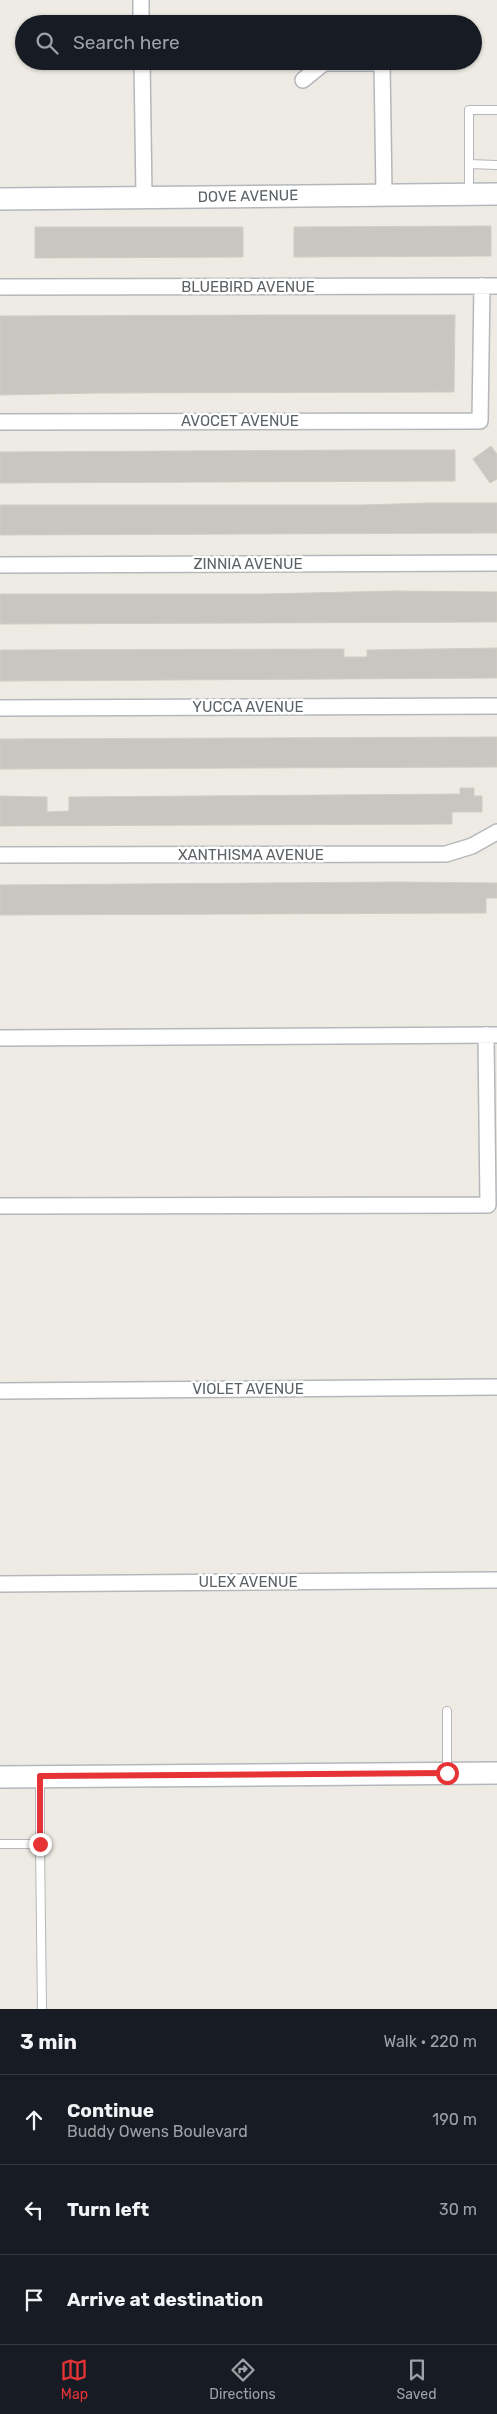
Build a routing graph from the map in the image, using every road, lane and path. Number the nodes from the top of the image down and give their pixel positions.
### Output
1 (141, 0) edge
2 (141, 15) edge
3 (142, 70) edge
4 (315, 70) edge
5 (382, 70) edge
6 (303, 80) dead end
7 (497, 110) edge
8 (469, 164) junction
9 (497, 165) edge
10 (384, 194) junction
11 (469, 194) junction
12 (497, 194) edge
13 (144, 197) junction
14 (0, 199) edge
15 (490, 286) edge
16 (0, 287) edge
17 (0, 422) edge
18 (497, 563) edge
19 (0, 565) edge
20 (497, 706) edge
21 (0, 708) edge
22 (497, 832) edge
23 (0, 856) edge
24 (492, 1035) edge
25 (0, 1038) edge
26 (0, 1206) edge
27 (497, 1387) edge
28 (0, 1391) edge
29 (497, 1580) edge
30 (0, 1584) edge
31 (447, 1711) dead end
32 (447, 1773) junction
33 (497, 1773) edge
34 (40, 1776) junction
35 (0, 1777) edge
36 (0, 1844) edge
37 (40, 1844) junction
38 (42, 2009) edge

1 - 2 street
3 - 13 street
4 - 6 street
5 - 10 street
7 - 8 lane
8 - 9 lane
8 - 11 lane
10 - 11 street, DOVE AVENUE
10 - 13 street, DOVE AVENUE
11 - 12 street, DOVE AVENUE
13 - 14 street, DOVE AVENUE
15 - 16 street, BLUEBIRD AVENUE
15 - 17 street, AVOCET AVENUE
18 - 19 street, ZINNIA AVENUE
20 - 21 street, YUCCA AVENUE
22 - 23 street, XANTHISMA AVENUE
24 - 25 street
24 - 26 street
27 - 28 street, VIOLET AVENUE
29 - 30 street, ULEX AVENUE
31 - 32 lane
32 - 33 street
32 - 34 street
34 - 35 street
34 - 37 lane
36 - 37 lane
37 - 38 lane

